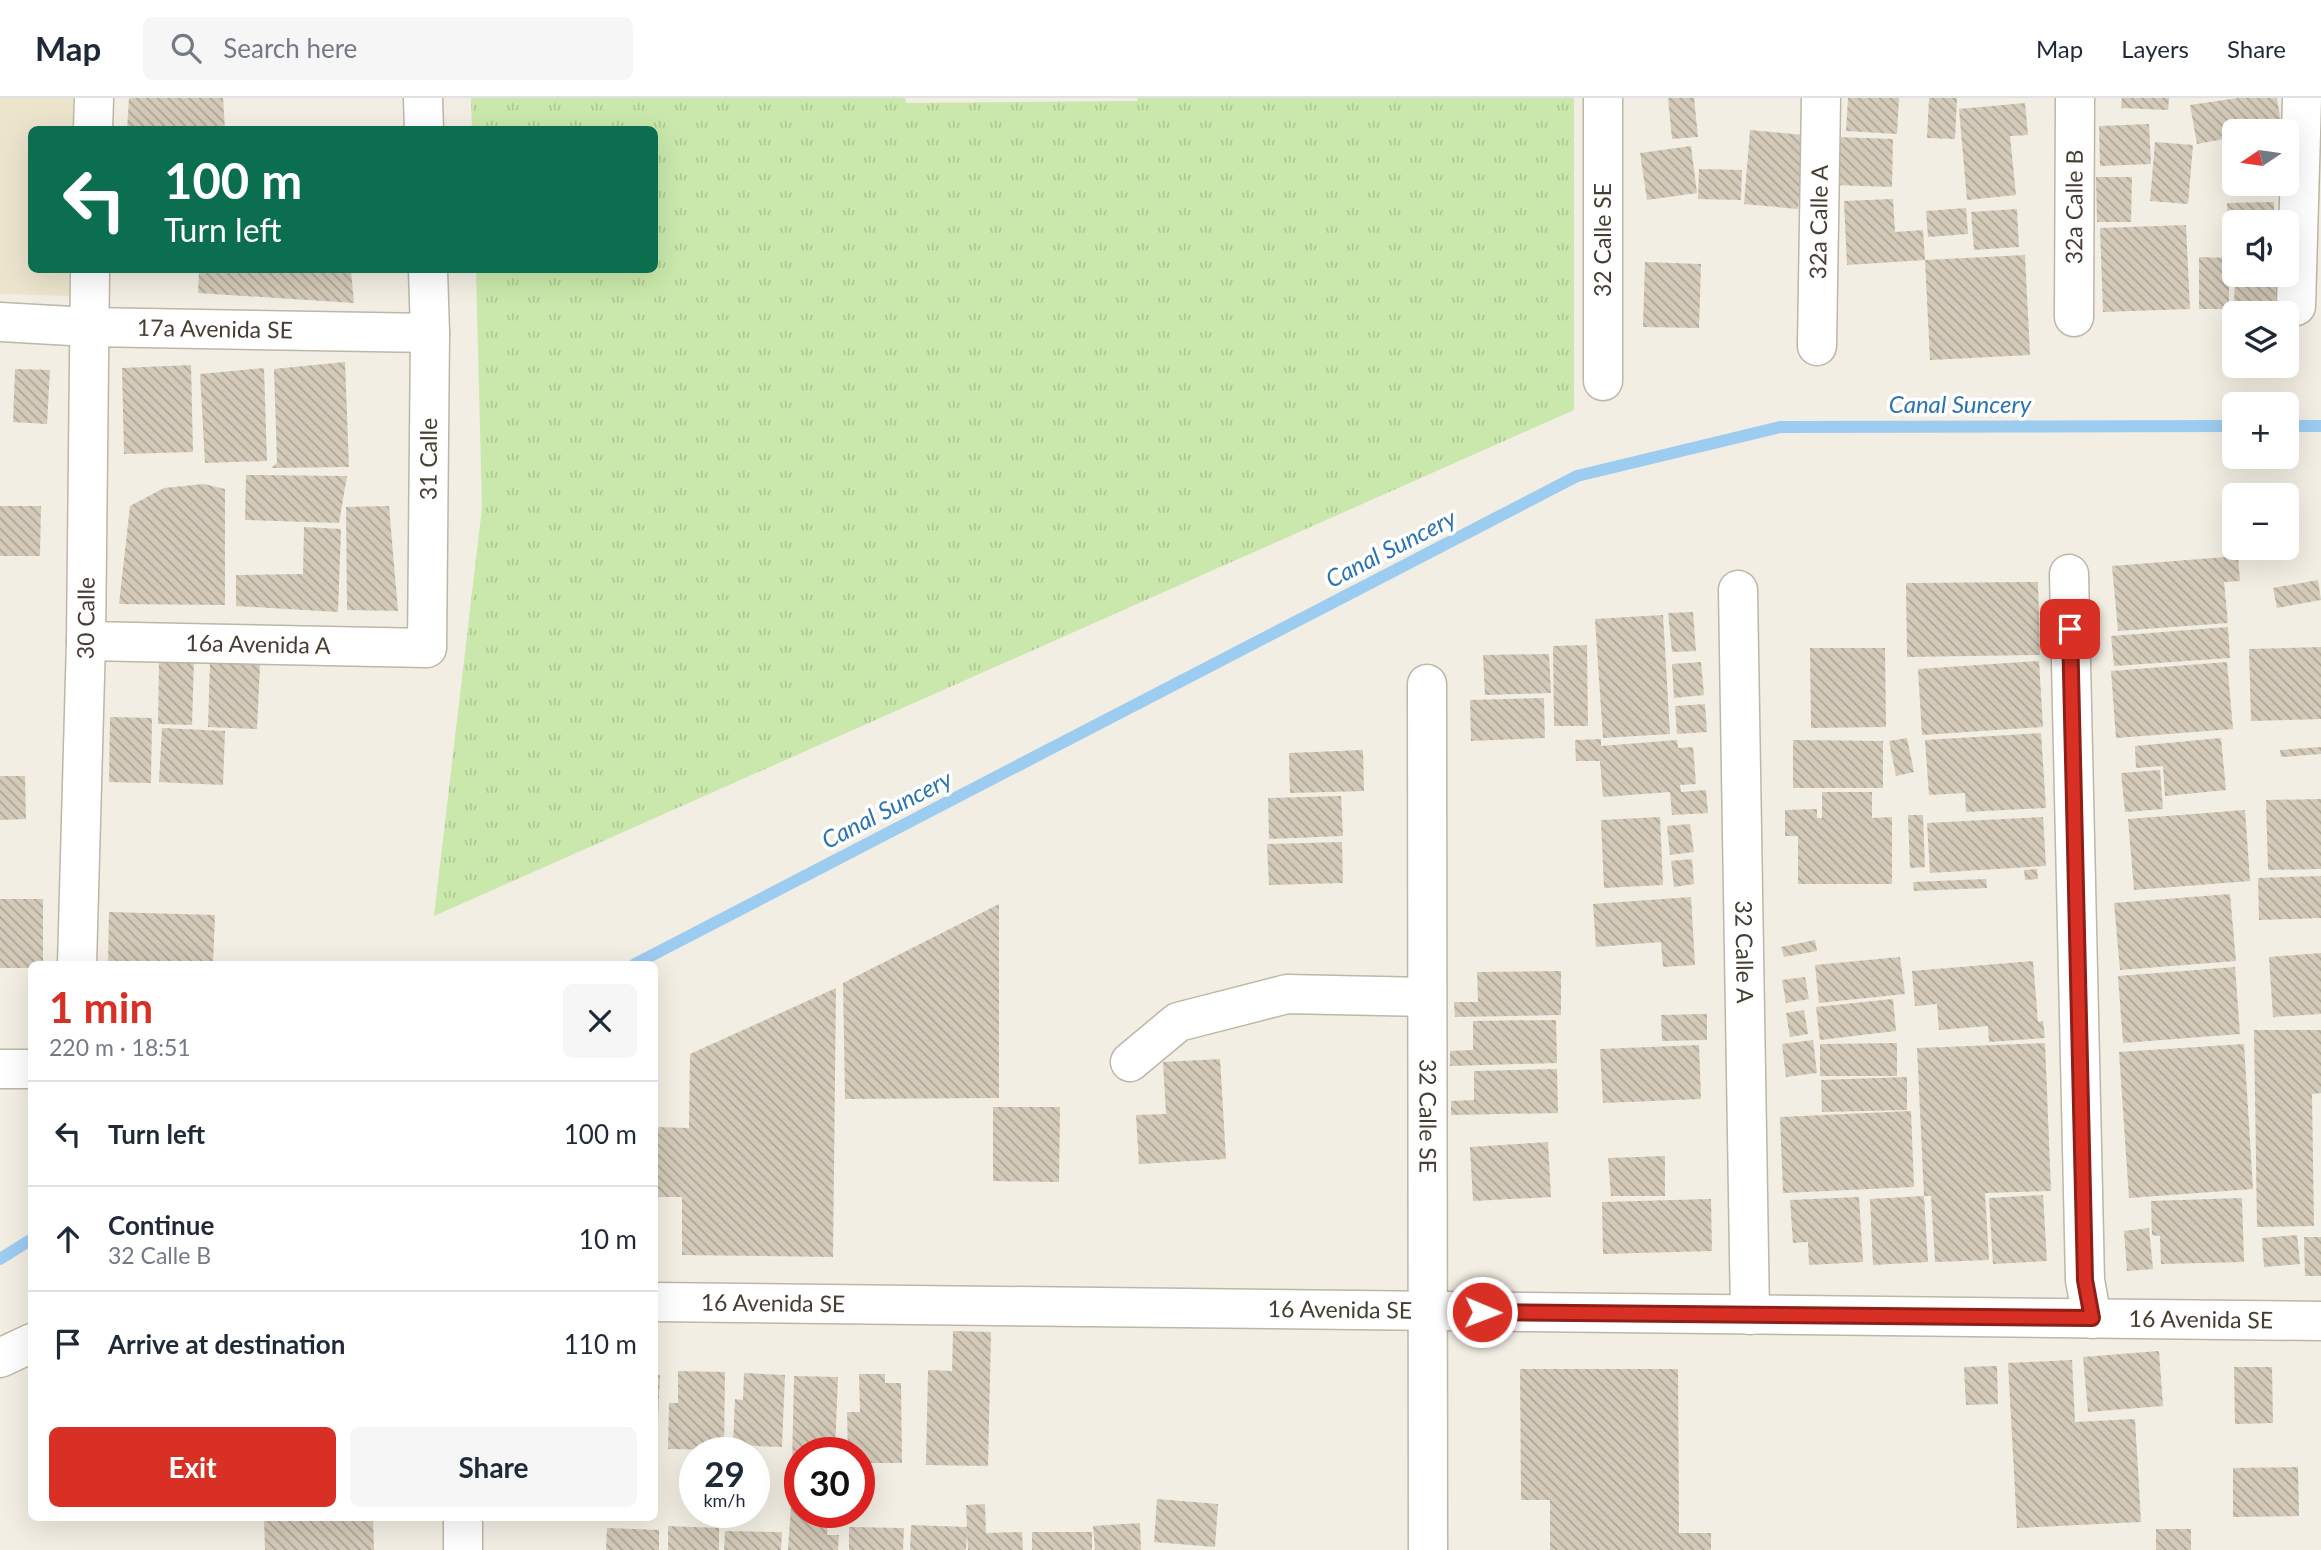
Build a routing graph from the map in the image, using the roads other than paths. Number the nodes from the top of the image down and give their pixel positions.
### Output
1 (94, 98) edge
2 (422, 98) edge
3 (1603, 98) edge
4 (1821, 98) edge
5 (2075, 98) edge
6 (2302, 98) edge
7 (93, 126) edge
8 (424, 126) edge
9 (90, 273) edge
10 (428, 273) edge
11 (2296, 301) edge
12 (2074, 317) dead end
13 (0, 322) edge
14 (89, 327) junction
15 (430, 333) junction
16 (1818, 346) dead end
17 (1603, 382) dead end
18 (2069, 575) dead end
19 (1738, 590) dead end
20 (86, 641) junction
21 (427, 648) joint
22 (1427, 684) dead end
23 (77, 961) edge
24 (1427, 997) junction
25 (1130, 1062) dead end
26 (0, 1069) edge
27 (28, 1069) edge
28 (658, 1302) edge
29 (1428, 1311) junction
30 (1750, 1315) junction
31 (2092, 1318) junction
32 (2321, 1321) edge
33 (28, 1345) edge
34 (0, 1358) edge
35 (463, 1521) edge
36 (463, 1550) edge
37 (1428, 1550) edge

1 - 7 street
2 - 8 street
3 - 17 street, 32 Calle SE
4 - 16 street, 32a Calle A
5 - 12 street, 32a Calle B
6 - 11 street
9 - 14 street, 30 Calle
10 - 15 street, 31 Calle
13 - 14 street, 17a Avenida SE
14 - 15 street, 17a Avenida SE
14 - 20 street, 30 Calle
15 - 21 street, 31 Calle
18 - 31 street
19 - 30 street, 32 Calle A
20 - 21 street, 16a Avenida A
20 - 23 street, 30 Calle
22 - 24 street, 32 Calle SE
24 - 25 street
24 - 29 street, 32 Calle SE
26 - 27 street
28 - 29 street, 16 Avenida SE
29 - 30 street, 16 Avenida SE
29 - 37 street, 32 Calle SE
30 - 31 street, 16 Avenida SE
31 - 32 street, 16 Avenida SE
33 - 34 street
35 - 36 street

